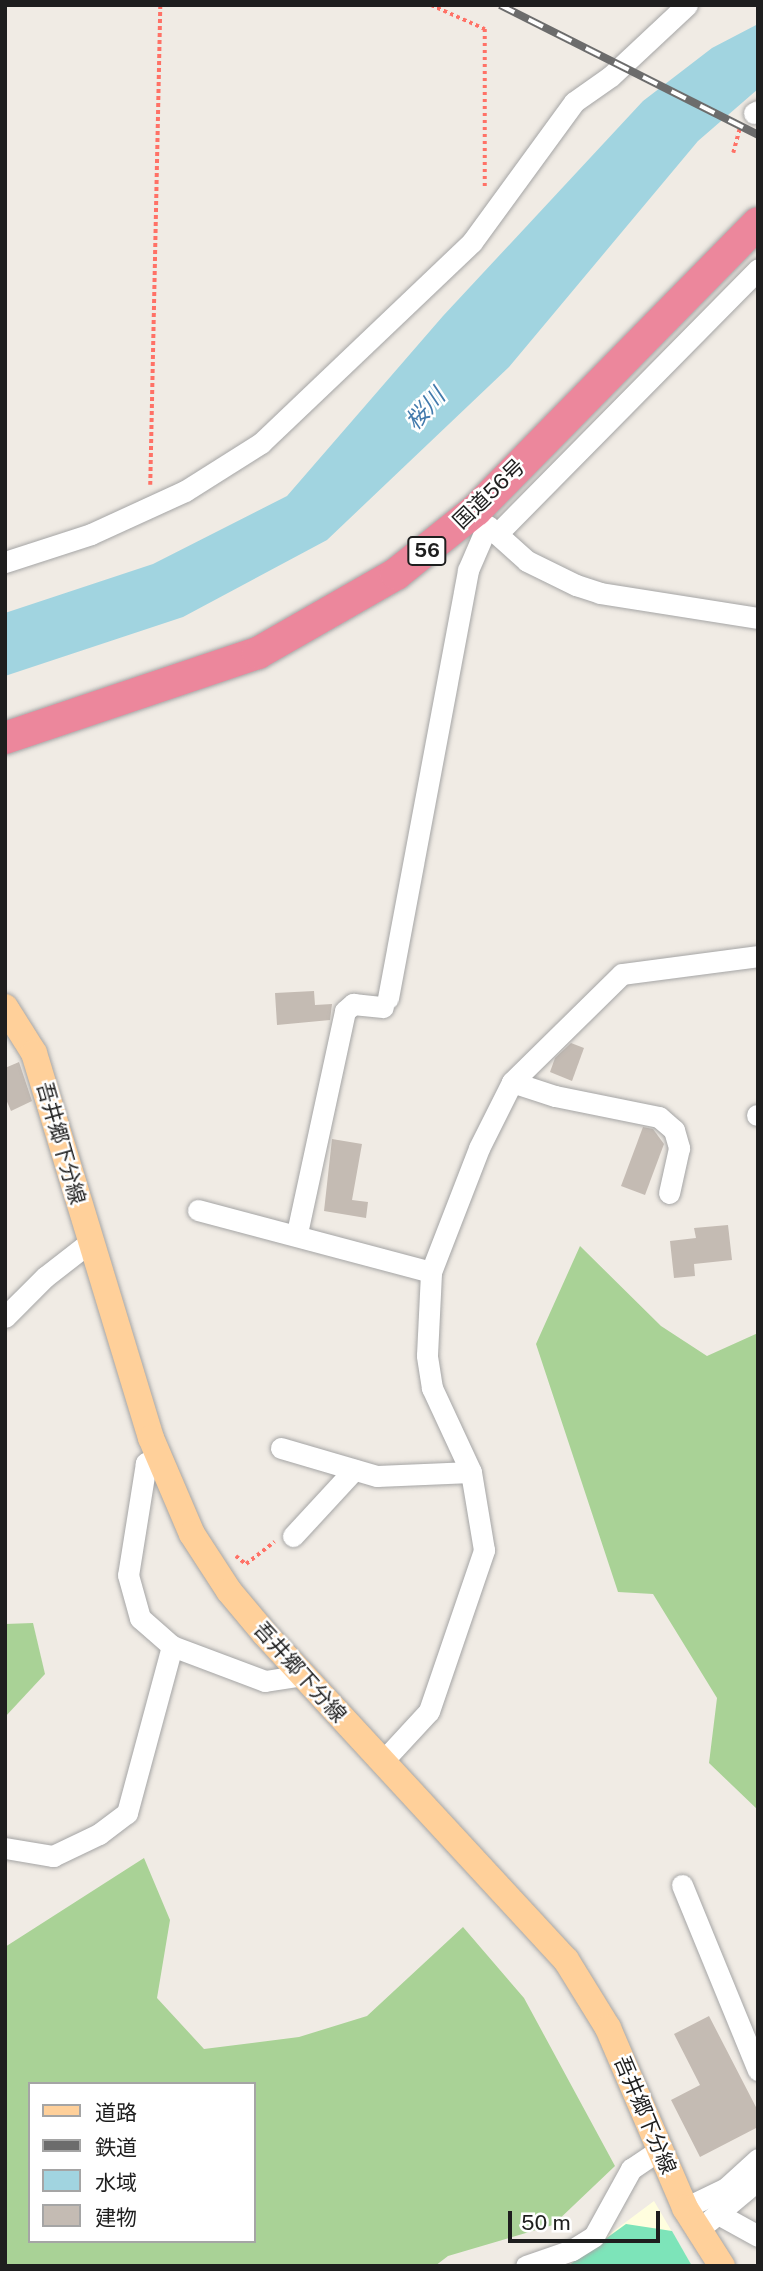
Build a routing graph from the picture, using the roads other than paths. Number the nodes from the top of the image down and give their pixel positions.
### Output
1 (687, 5) edge
2 (758, 223) edge
3 (758, 269) edge
4 (487, 523) junction
5 (5, 562) edge
6 (758, 618) edge
7 (5, 738) edge
8 (758, 957) edge
9 (5, 1007) edge
10 (15, 1029) edge
11 (512, 1082) junction
12 (669, 1193) dead end
13 (198, 1210) dead end
14 (297, 1233) junction
15 (90, 1242) junction
16 (431, 1272) junction
17 (5, 1317) edge
18 (281, 1448) dead end
19 (157, 1457) junction
20 (354, 1471) junction
21 (471, 1472) junction
22 (293, 1536) road end
23 (172, 1646) junction
24 (303, 1675) junction
25 (382, 1762) junction
26 (5, 1848) edge
27 (682, 1885) dead end
28 (758, 2070) edge
29 (659, 2151) junction
30 (758, 2159) edge
31 (758, 2180) edge
32 (720, 2214) junction
33 (691, 2220) junction
34 (758, 2236) edge
35 (526, 2266) edge
36 (722, 2266) edge

1 - 5 street
2 - 4 highway, 国道56号 / 56
3 - 4 street
4 - 6 street
4 - 7 highway, 国道56号 / 56
4 - 14 street
8 - 11 street
9 - 10 main road, 吾井郷下分線
10 - 15 main road, 吾井郷下分線
11 - 12 street
11 - 16 street
13 - 14 street
14 - 16 street
15 - 17 street
15 - 19 main road, 吾井郷下分線
16 - 21 street
18 - 20 street
19 - 23 street
19 - 24 main road, 吾井郷下分線
20 - 21 street
20 - 22 street
21 - 25 street
23 - 24 street
23 - 26 street
24 - 25 main road, 吾井郷下分線
25 - 29 main road, 吾井郷下分線
27 - 28 street
29 - 33 main road, 吾井郷下分線
29 - 35 street
30 - 33 street
31 - 32 street
32 - 33 street
32 - 34 street
33 - 36 main road, 吾井郷下分線

